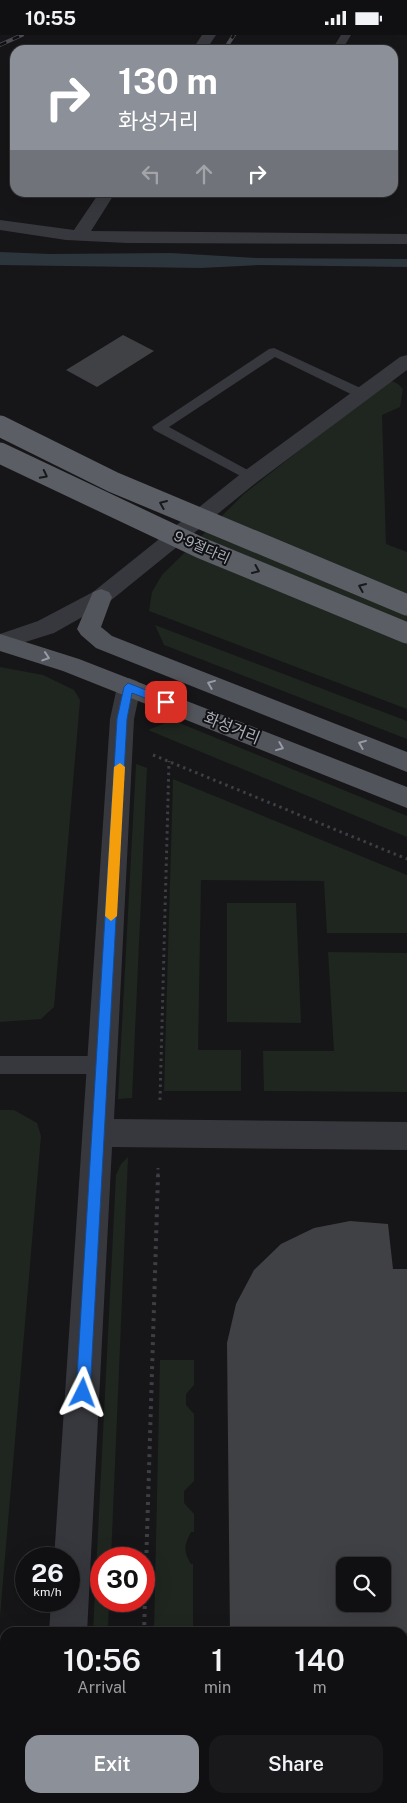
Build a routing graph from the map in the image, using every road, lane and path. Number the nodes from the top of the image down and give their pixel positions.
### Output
1 (103, 197) edge
2 (0, 225) edge
3 (79, 235) junction
4 (407, 239) edge
5 (407, 361) edge
6 (362, 394) junction
7 (0, 426) edge
8 (0, 453) edge
9 (250, 477) junction
10 (101, 597) junction
11 (407, 605) edge
12 (407, 633) edge
13 (0, 642) edge
14 (128, 687) junction
15 (121, 741) junction
16 (169, 761) junction
17 (407, 762) edge
18 (407, 798) edge
19 (407, 859) edge
20 (0, 1065) edge
21 (102, 1065) junction
22 (98, 1133) junction
23 (159, 1134) junction
24 (407, 1136) edge
25 (68, 1627) edge
26 (144, 1627) edge

1 - 3 street
2 - 3 street
3 - 4 street
5 - 6 street
6 - 9 street
6 - 9 lane
11 -> 7 highway, 9·9절다리, bridge
8 -> 12 highway, 9·9절다리, bridge
9 - 10 street
10 - 13 street
17 -> 10 main road, 화성거리
13 -> 14 main road, 화성거리
14 - 15 street
14 -> 18 main road, 화성거리
15 - 16 path
15 - 21 street
16 - 19 path
16 - 23 path
20 - 21 lane
21 - 22 street
22 - 23 street
22 - 25 street
23 - 24 street
23 - 26 path

